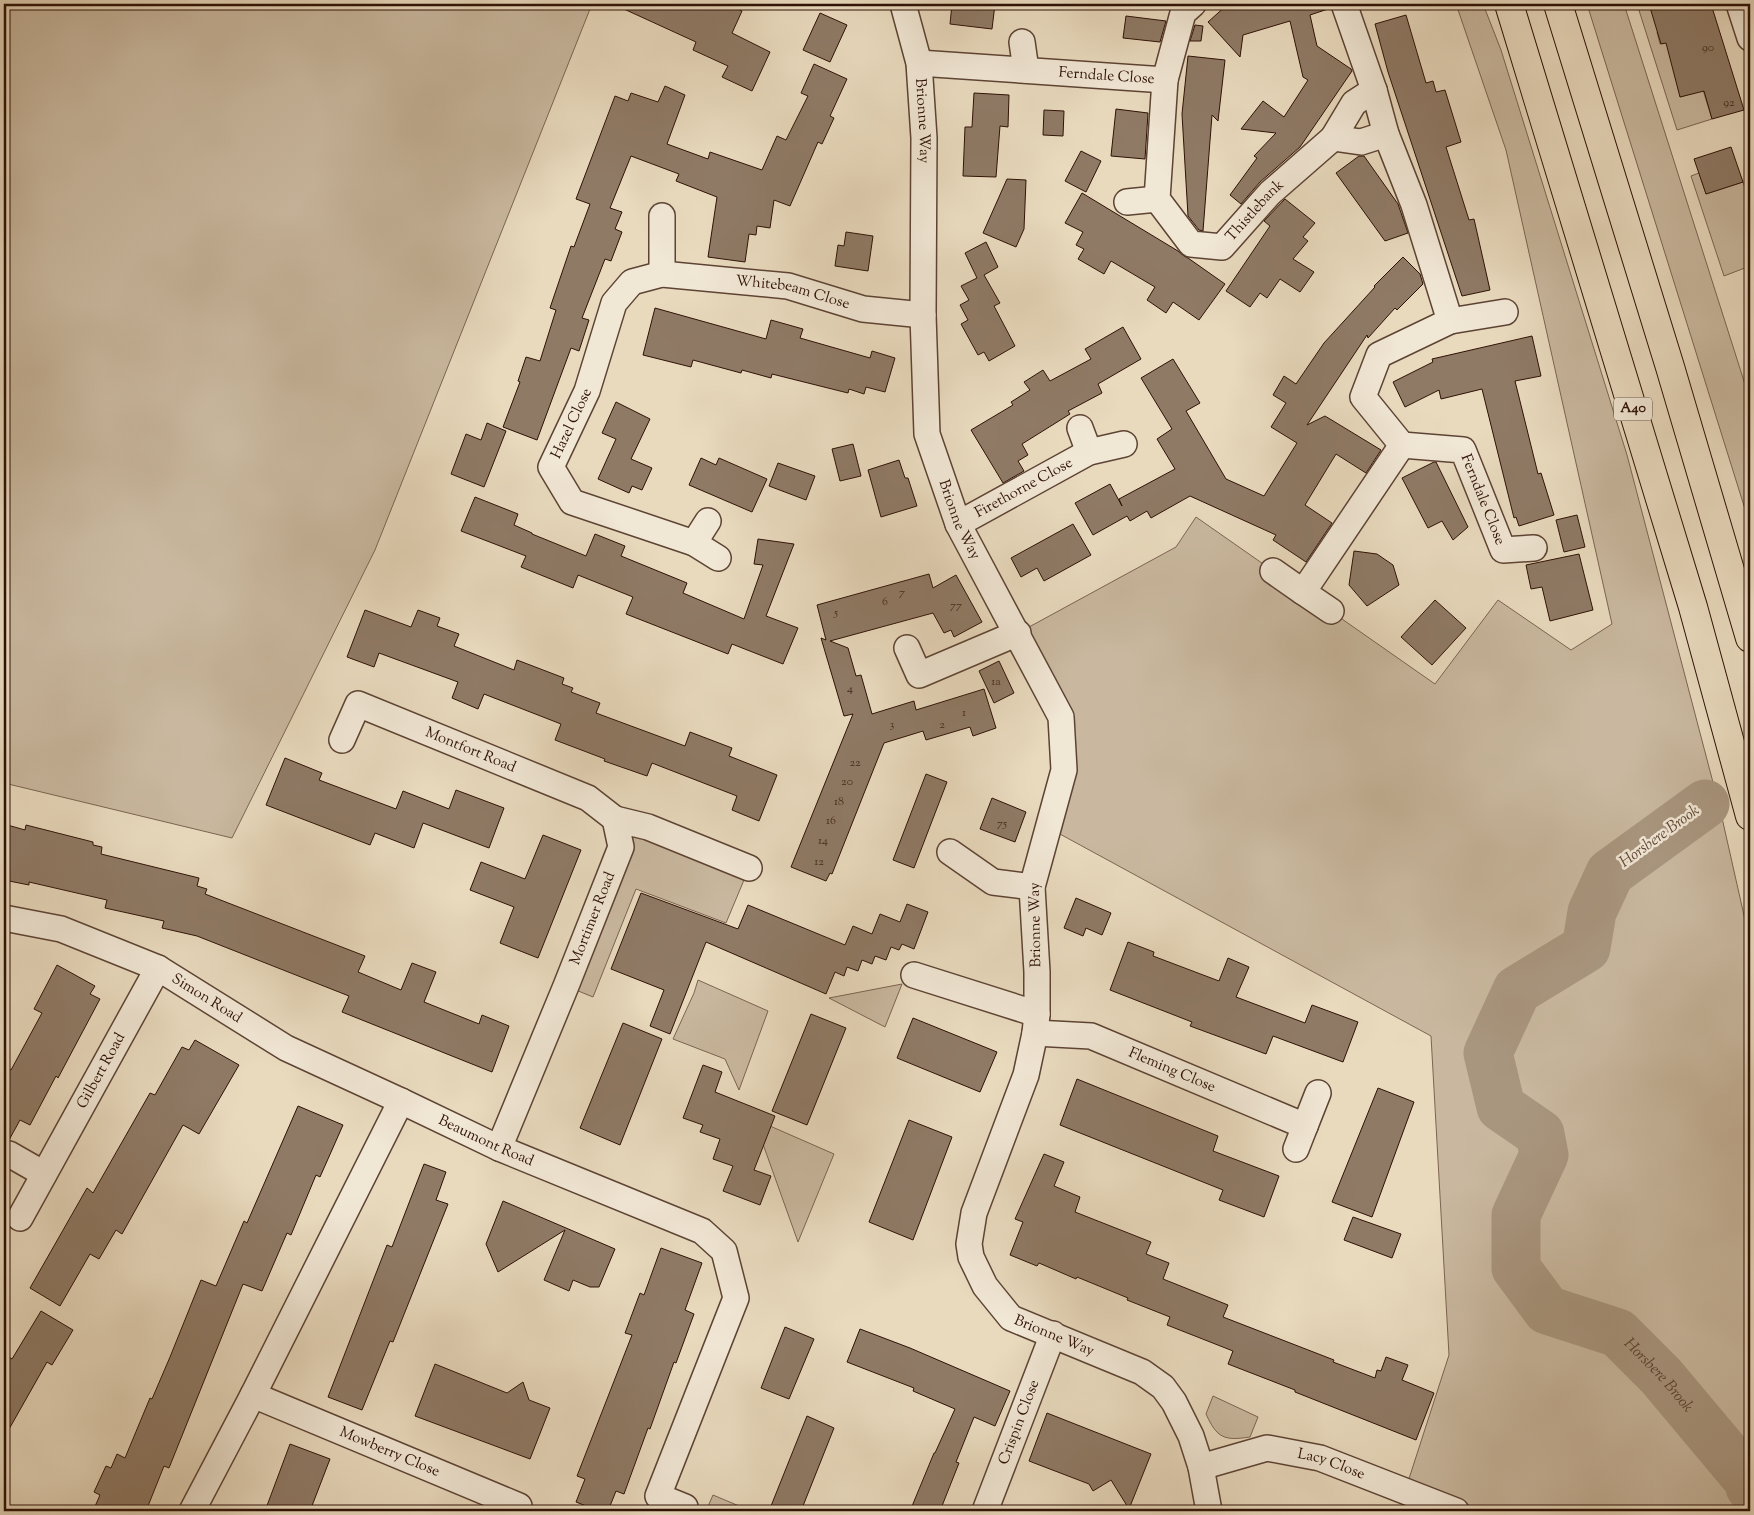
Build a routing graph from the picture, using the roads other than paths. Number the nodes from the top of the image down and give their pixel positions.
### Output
1 (903, 4) edge
2 (1192, 4) edge
3 (1344, 4) edge
4 (1508, 4) edge
5 (1558, 4) edge
6 (1739, 4) edge
7 (1750, 38) edge
8 (1022, 42) dead end
9 (919, 63) junction
10 (1026, 70) junction
11 (1165, 80) junction
12 (1374, 90) junction
13 (1386, 134) junction
14 (1333, 138) junction
15 (1157, 199) junction
16 (1127, 202) dead end
17 (662, 216) dead end
18 (662, 274) junction
19 (614, 303) joint
20 (1505, 312) dead end
21 (923, 315) junction
22 (1450, 321) junction
23 (1080, 428) dead end
24 (1124, 444) dead end
25 (1402, 445) junction
26 (1089, 452) junction
27 (708, 521) dead end
28 (958, 524) junction
29 (694, 543) junction
30 (1534, 548) dead end
31 (718, 558) dead end
32 (1273, 571) dead end
33 (1303, 592) junction
34 (1331, 611) dead end
35 (1018, 633) junction
36 (1750, 638) edge
37 (907, 648) dead end
38 (342, 740) dead end
39 (1750, 816) edge
40 (615, 819) junction
41 (950, 852) dead end
42 (749, 868) dead end
43 (1032, 887) junction
44 (4, 918) edge
45 (158, 968) junction
46 (914, 975) dead end
47 (1036, 1023) junction
48 (1318, 1093) dead end
49 (402, 1101) junction
50 (1305, 1126) junction
51 (499, 1148) junction
52 (1296, 1149) dead end
53 (9, 1154) dead end
54 (44, 1174) junction
55 (20, 1218) dead end
56 (1053, 1334) junction
57 (253, 1395) junction
58 (1201, 1466) junction
59 (685, 1507) dead end
60 (192, 1511) edge
61 (517, 1511) edge
62 (985, 1511) edge
63 (1209, 1511) edge
64 (1456, 1511) edge

1 - 9 street, Brionne Way
2 - 11 street, Ferndale Close
3 - 12 street
4 - 39 highway, A40
5 - 36 highway
6 - 7 street
8 - 10 street
9 - 10 street, Ferndale Close
9 - 21 street, Brionne Way
10 - 11 street, Ferndale Close
11 - 15 street
12 - 13 street
12 - 14 street
13 - 14 street
13 - 22 street
14 - 15 street, Thistlebank
15 - 16 street
17 - 18 street
18 - 19 street, Whitebeam Close
18 - 21 street, Whitebeam Close
19 - 29 street, Hazel Close
20 - 22 street
21 - 28 street, Brionne Way
22 - 25 street
23 - 26 street, Firethorne Close
24 - 26 street, Firethorne Close
25 - 30 street, Ferndale Close
25 - 33 street
26 - 28 street, Firethorne Close
27 - 29 street
28 - 35 street, Brionne Way
29 - 31 street, Hazel Close
32 - 33 street
33 - 34 street
35 - 37 street
35 - 43 street, Brionne Way
38 - 40 street, Montfort Road
40 - 42 street
40 - 51 street, Mortimer Road
41 - 43 street
43 - 47 street, Brionne Way
44 - 45 street, Simon Road
45 - 49 street, Simon Road
45 - 54 street, Gilbert Road
46 - 47 street
47 - 50 street, Fleming Close
47 - 56 street, Brionne Way
48 - 50 street
49 - 51 street, Beaumont Road
49 - 57 street
50 - 52 street
51 - 59 street, Beaumont Road
53 - 54 street
54 - 55 street, Gilbert Road
56 - 58 street, Brionne Way
56 - 62 street, Crispin Close
57 - 60 street
57 - 61 street, Mowberry Close
58 - 63 street, Brionne Way
58 - 64 street, Lacy Close

